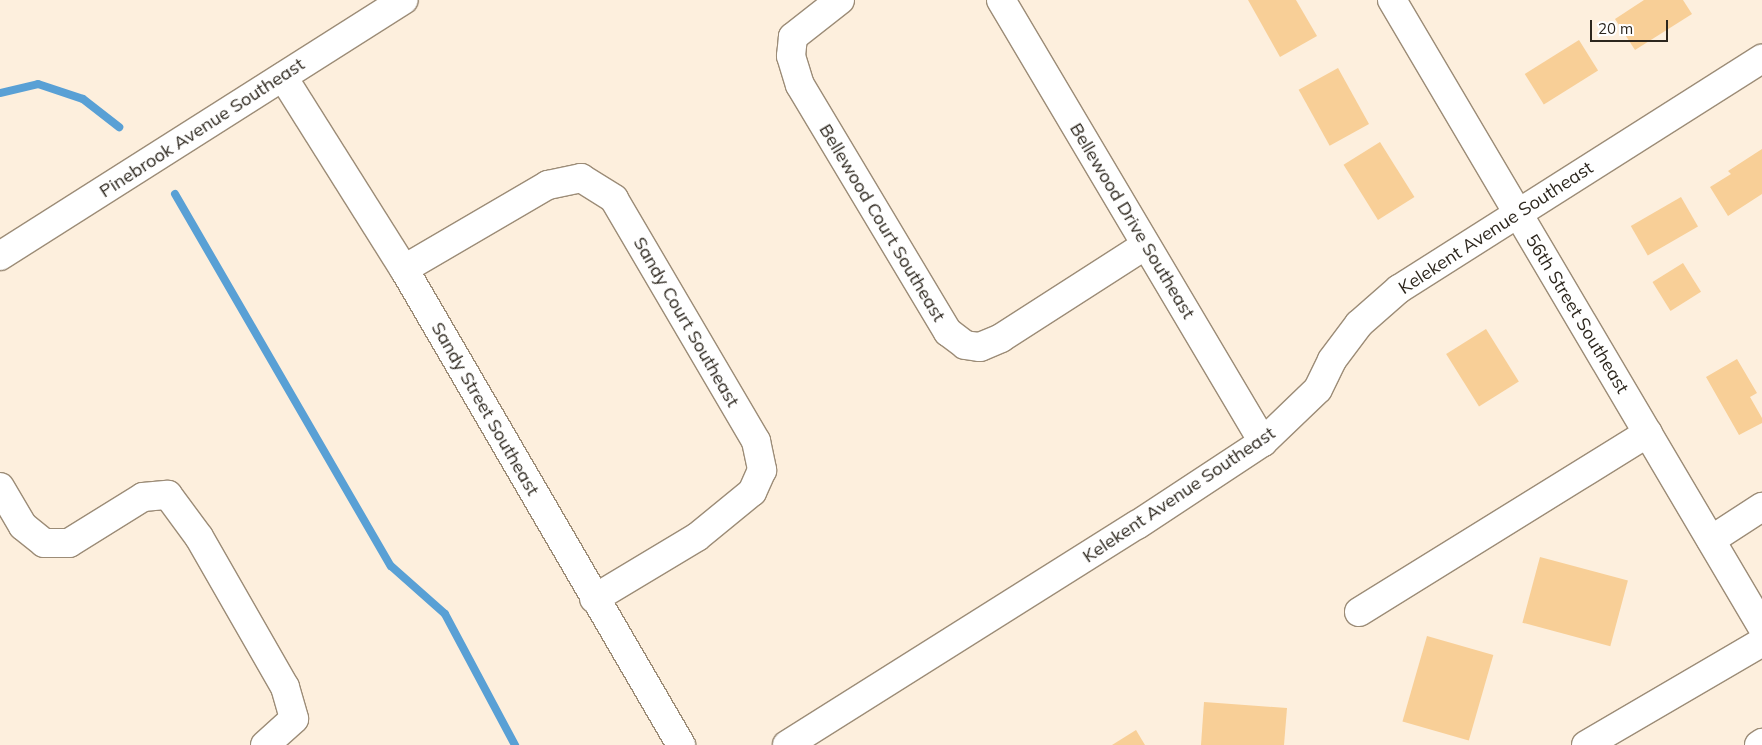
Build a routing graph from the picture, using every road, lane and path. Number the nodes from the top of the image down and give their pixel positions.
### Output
1 (404, 0) edge
2 (840, 0) edge
3 (1002, 0) edge
4 (1392, 0) edge
5 (1762, 59) edge
6 (283, 77) junction
7 (1517, 214) junction
8 (1146, 245) junction
9 (0, 256) edge
10 (404, 269) junction
11 (1648, 433) junction
12 (1263, 442) junction
13 (0, 488) edge
14 (1762, 508) edge
15 (1711, 540) junction
16 (594, 599) junction
17 (1359, 612) dead end
18 (1762, 627) edge
19 (1762, 642) edge
20 (1762, 743) edge
21 (265, 745) edge
22 (681, 745) edge
23 (787, 745) edge
24 (1586, 745) edge
25 (1759, 745) edge

1 - 6 street, Pinebrook Avenue Southeast
2 - 8 street, Bellewood Court Southeast
3 - 8 street, Bellewood Drive Southeast
4 - 7 street, 56th Street Southeast
5 - 7 street, Kelekent Avenue Southeast
6 - 9 street, Pinebrook Avenue Southeast
6 - 10 street, Sandy Street Southeast
7 - 11 street, 56th Street Southeast
7 - 12 street, Kelekent Avenue Southeast
8 - 12 street, Bellewood Drive Southeast
10 - 16 street, Sandy Street Southeast
10 - 16 street, Sandy Court Southeast
11 - 15 street, 56th Street Southeast
11 - 17 street
12 - 23 street, Kelekent Avenue Southeast
13 - 21 street
14 - 15 street
15 - 18 street, 56th Street Southeast
16 - 22 street, Sandy Street Southeast
19 - 24 street
20 - 25 street

